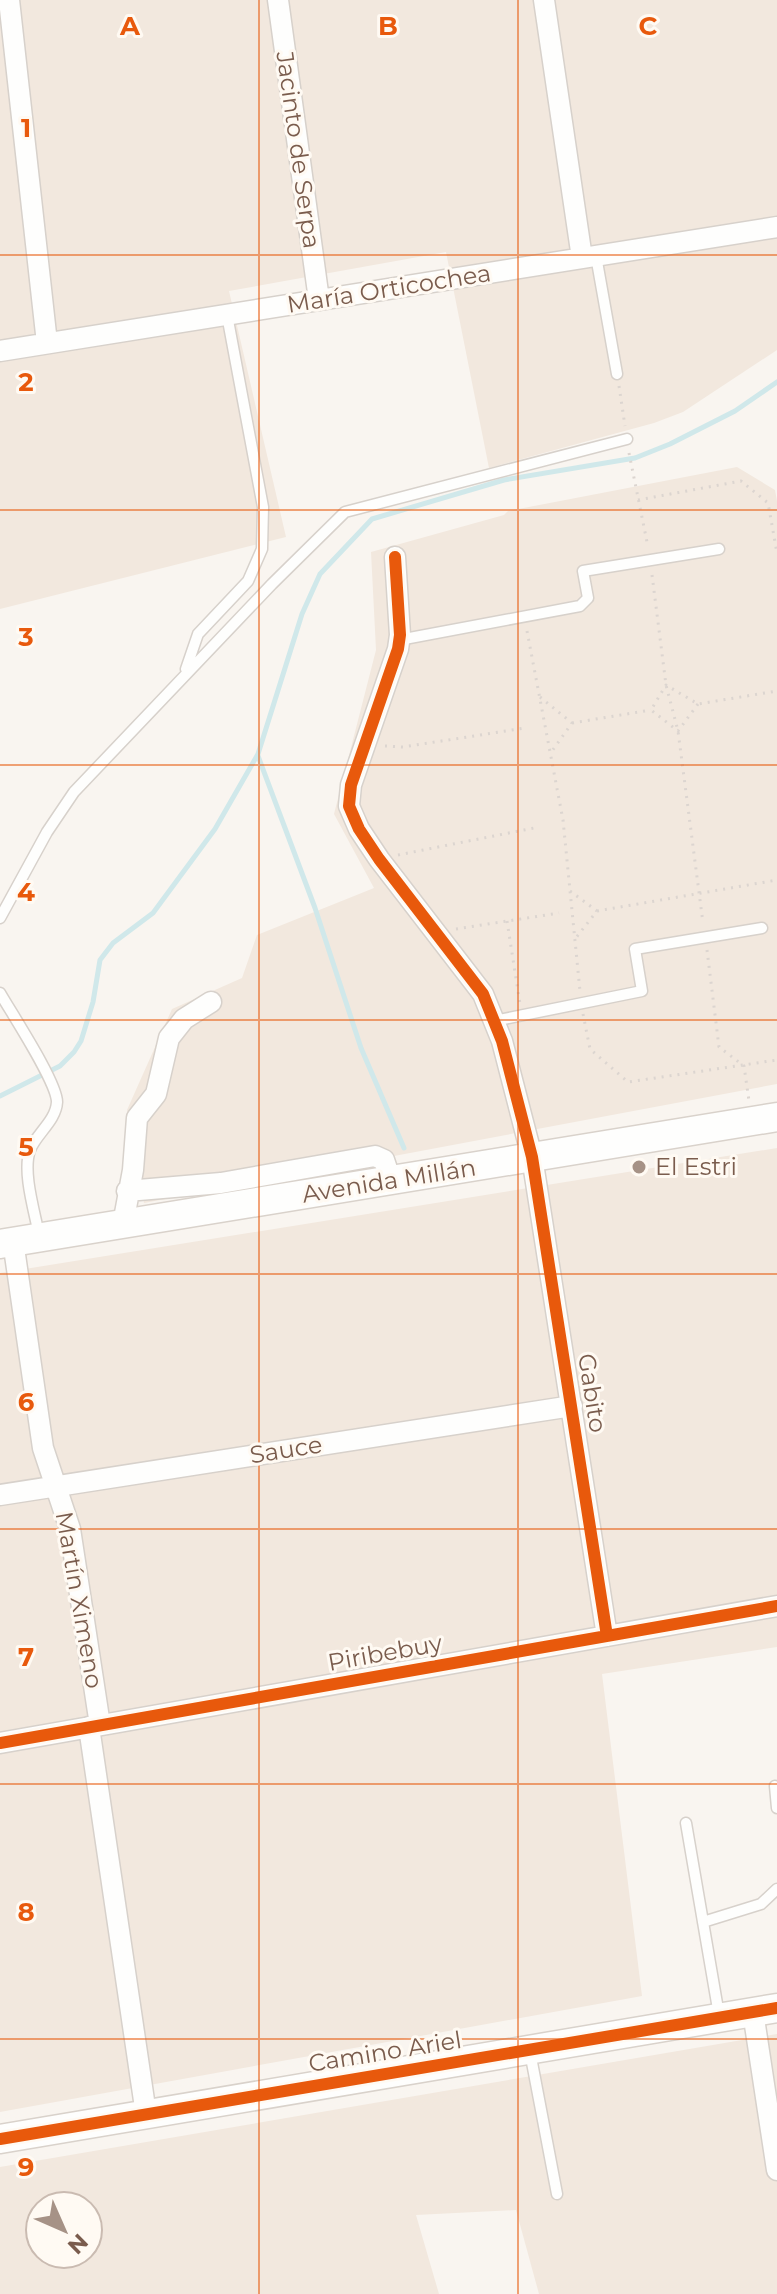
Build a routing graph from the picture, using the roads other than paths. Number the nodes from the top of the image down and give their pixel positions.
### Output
1 (9, 0) edge
2 (278, 0) edge
3 (544, 0) edge
4 (777, 227) edge
5 (589, 257) junction
6 (319, 300) junction
7 (227, 315) junction
8 (47, 343) junction
9 (0, 351) edge
10 (617, 374) road end
11 (626, 435) road end
12 (719, 549) dead end
13 (395, 557) dead end
14 (399, 640) junction
15 (185, 674) junction
16 (0, 918) edge
17 (762, 928) dead end
18 (0, 993) edge
19 (211, 1002) dead end
20 (494, 1021) junction
21 (764, 1119) edge
22 (532, 1157) junction
23 (391, 1181) junction
24 (127, 1191) junction
25 (123, 1224) junction
26 (17, 1241) edge
27 (572, 1406) junction
28 (57, 1485) junction
29 (0, 1495) edge
30 (777, 1606) edge
31 (607, 1636) junction
32 (95, 1726) junction
33 (0, 1743) edge
34 (775, 1786) dead end
35 (777, 1808) edge
36 (686, 1823) dead end
37 (777, 1889) edge
38 (703, 1922) junction
39 (765, 2010) edge
40 (720, 2017) junction
41 (530, 2050) junction
42 (146, 2114) junction
43 (0, 2139) edge
44 (777, 2170) edge
45 (557, 2194) dead end

1 - 8 street
2 - 6 street, Jacinto de Serpa
3 - 5 street
4 - 5 street, María Orticochea
5 - 6 street, María Orticochea
5 - 10 lane
6 - 7 street, María Orticochea
7 - 8 street, María Orticochea
7 - 15 lane
8 - 9 street, María Orticochea
11 - 15 lane
12 - 14 lane
13 - 14 street, Gabito
14 - 20 street, Gabito
15 - 16 lane
17 - 20 lane
18 - 26 lane
19 - 24 street
20 - 22 street, Gabito
21 - 22 street, Avenida Millán
22 - 23 street, Avenida Millán
22 - 27 street, Gabito
23 - 24 street
23 - 25 street, Avenida Millán
24 - 25 street
25 - 26 street, Avenida Millán
26 - 28 street, Martín Ximeno
27 - 28 street, Sauce
27 - 31 street, Gabito
28 - 29 street, Sauce
28 - 32 street, Martín Ximeno
30 - 31 street, Piribebuy
31 - 32 street, Piribebuy
32 - 33 street, Piribebuy
32 - 42 street, Martín Ximeno
34 - 35 lane
36 - 38 lane
37 - 38 lane
38 - 40 lane
39 - 40 street, Camino Ariel
39 - 44 street
40 - 41 street, Camino Ariel
41 - 42 street, Camino Ariel
41 - 45 lane
42 - 43 street, Camino Ariel

